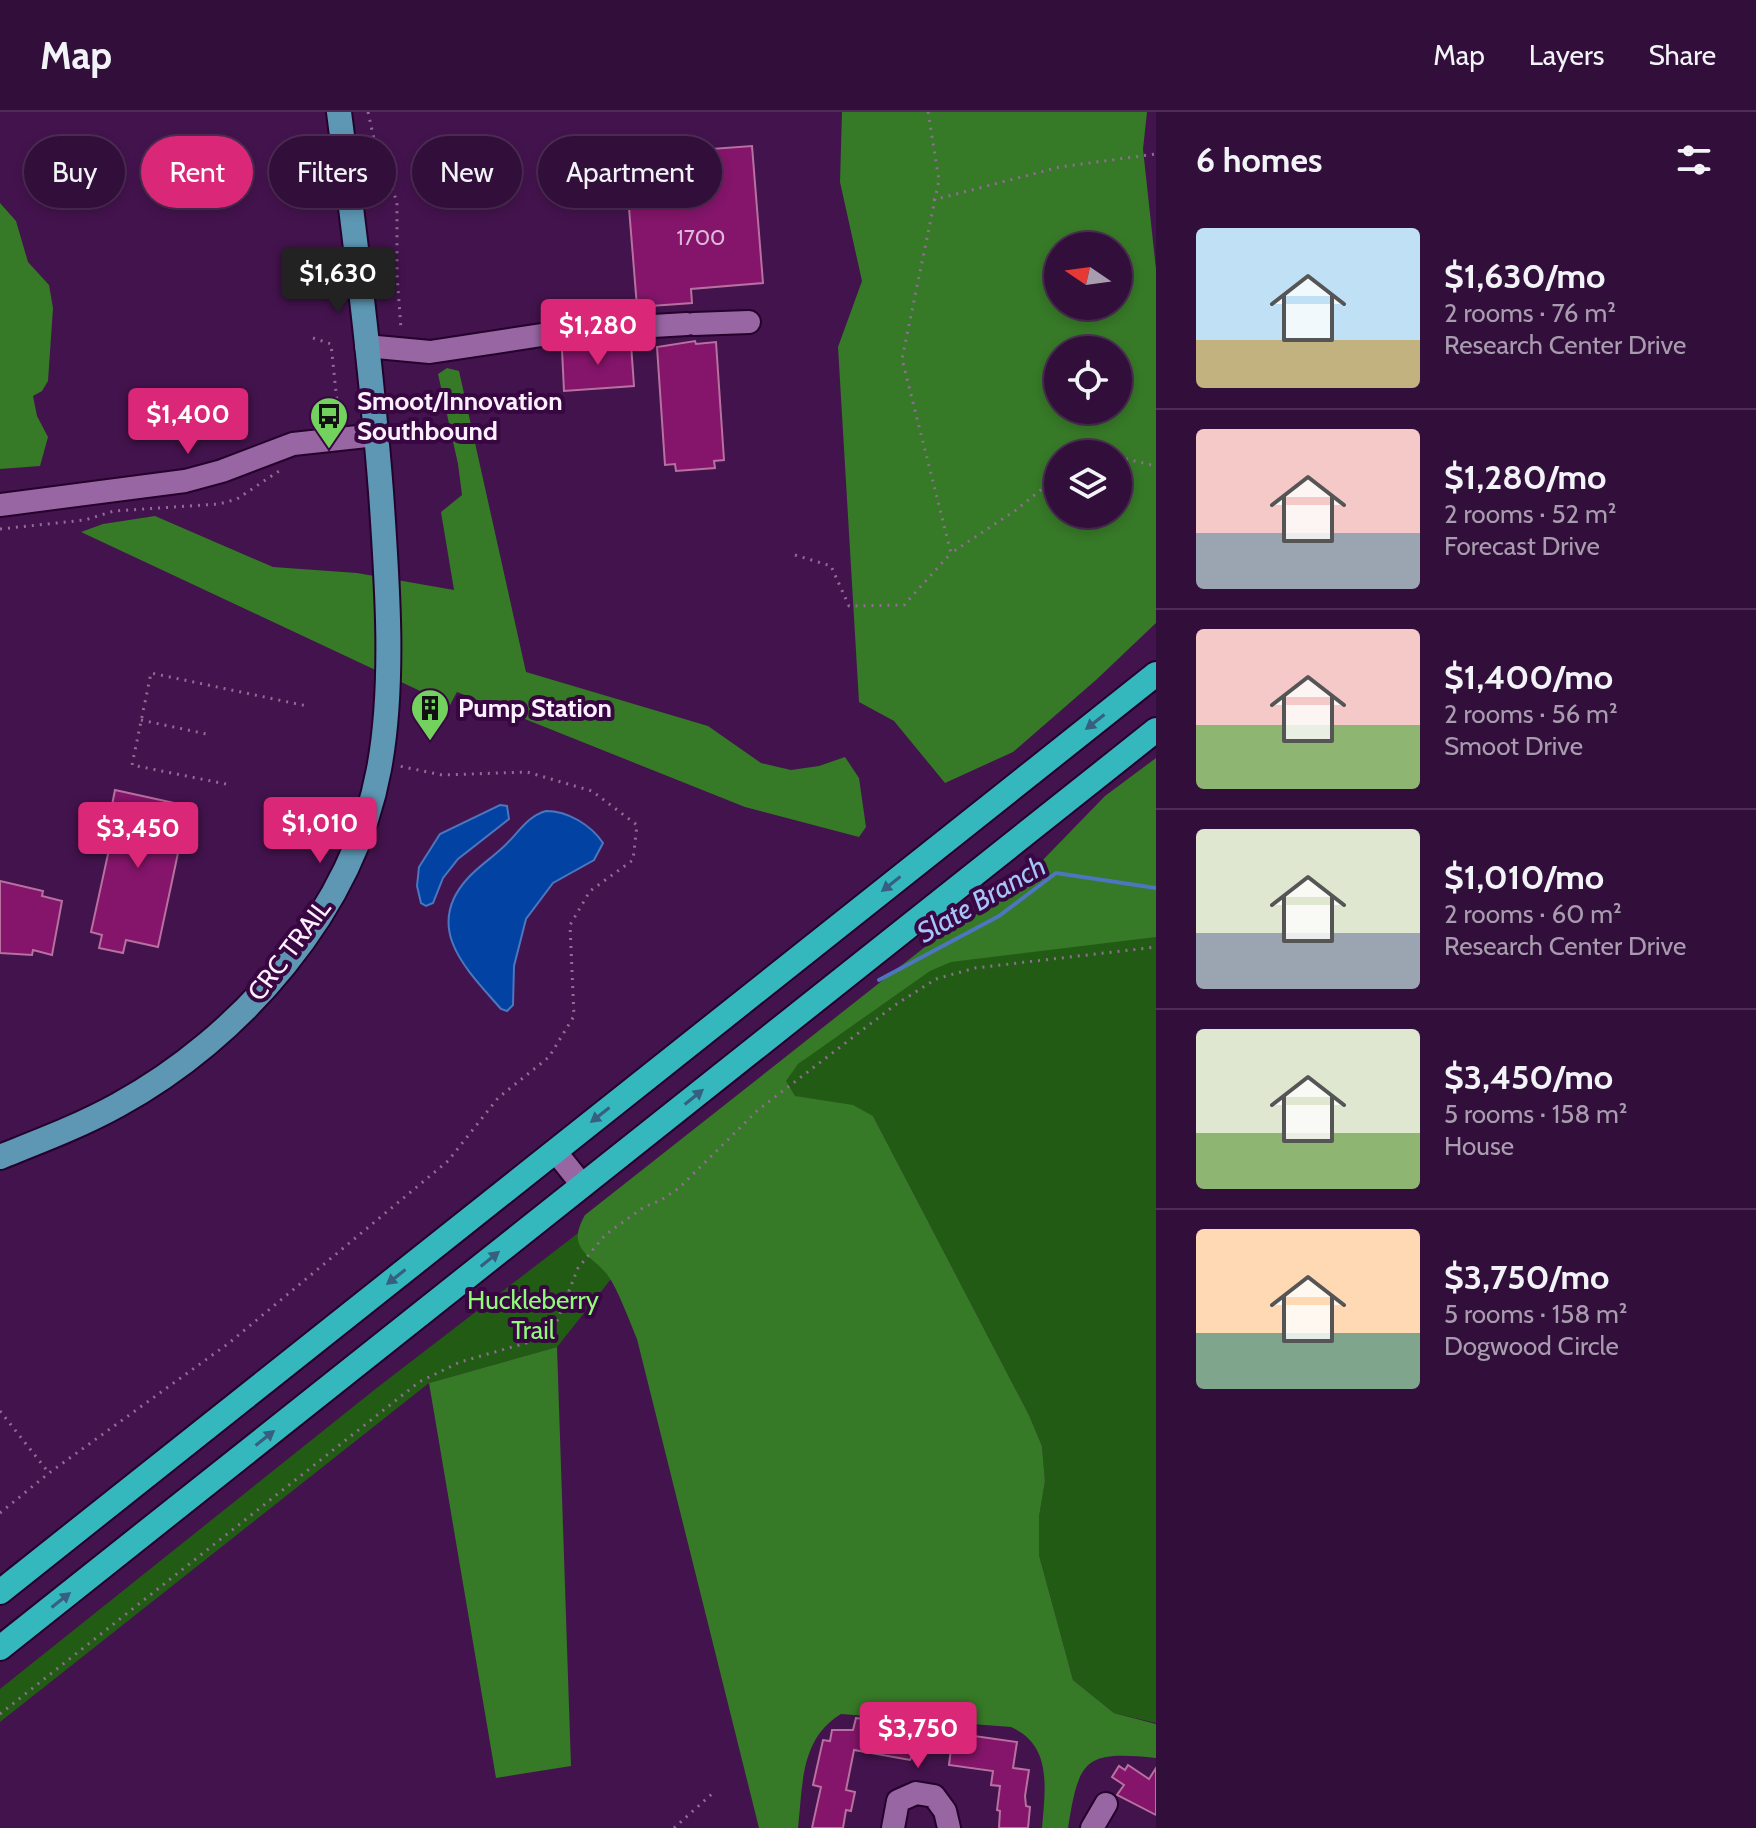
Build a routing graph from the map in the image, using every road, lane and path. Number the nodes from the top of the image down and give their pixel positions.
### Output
1 (339, 112) edge
2 (368, 112) edge
3 (928, 112) edge
4 (1156, 154) edge
5 (933, 200) junction
6 (749, 322) dead end
7 (400, 335) dead end
8 (313, 338) dead end
9 (366, 346) junction
10 (339, 425) dead end
11 (376, 435) junction
12 (1132, 460) edge
13 (1156, 466) edge
14 (1044, 487) edge
15 (0, 505) edge
16 (951, 553) junction
17 (795, 555) dead end
18 (1156, 674) edge
19 (307, 706) dead end
20 (141, 720) junction
21 (1156, 730) edge
22 (211, 735) dead end
23 (400, 756) dead end
24 (226, 784) dead end
25 (1156, 947) edge
26 (555, 1151) junction
27 (0, 1157) edge
28 (583, 1186) junction
29 (0, 1411) edge
30 (49, 1473) junction
31 (0, 1513) edge
32 (0, 1592) edge
33 (0, 1648) edge
34 (0, 1714) edge
35 (714, 1792) dead end
36 (1106, 1804) dead end
37 (674, 1828) edge
38 (893, 1828) edge
39 (949, 1828) edge
40 (1092, 1828) edge

1 - 9 main road
2 - 7 path
3 - 5 path
4 - 5 path
5 - 16 path
6 - 9 street
8 - 10 path
9 - 11 main road
11 - 15 street
11 - 27 main road
12 - 13 path
14 - 16 path
16 - 17 path
18 -> 26 highway
19 - 20 path
20 - 22 path
20 - 24 path
28 -> 21 highway
23 - 30 path
25 - 34 path
26 - 28 street
26 -> 32 highway
33 -> 28 highway
29 - 30 path
30 - 31 path
35 - 37 path
36 - 40 street
38 - 39 street

